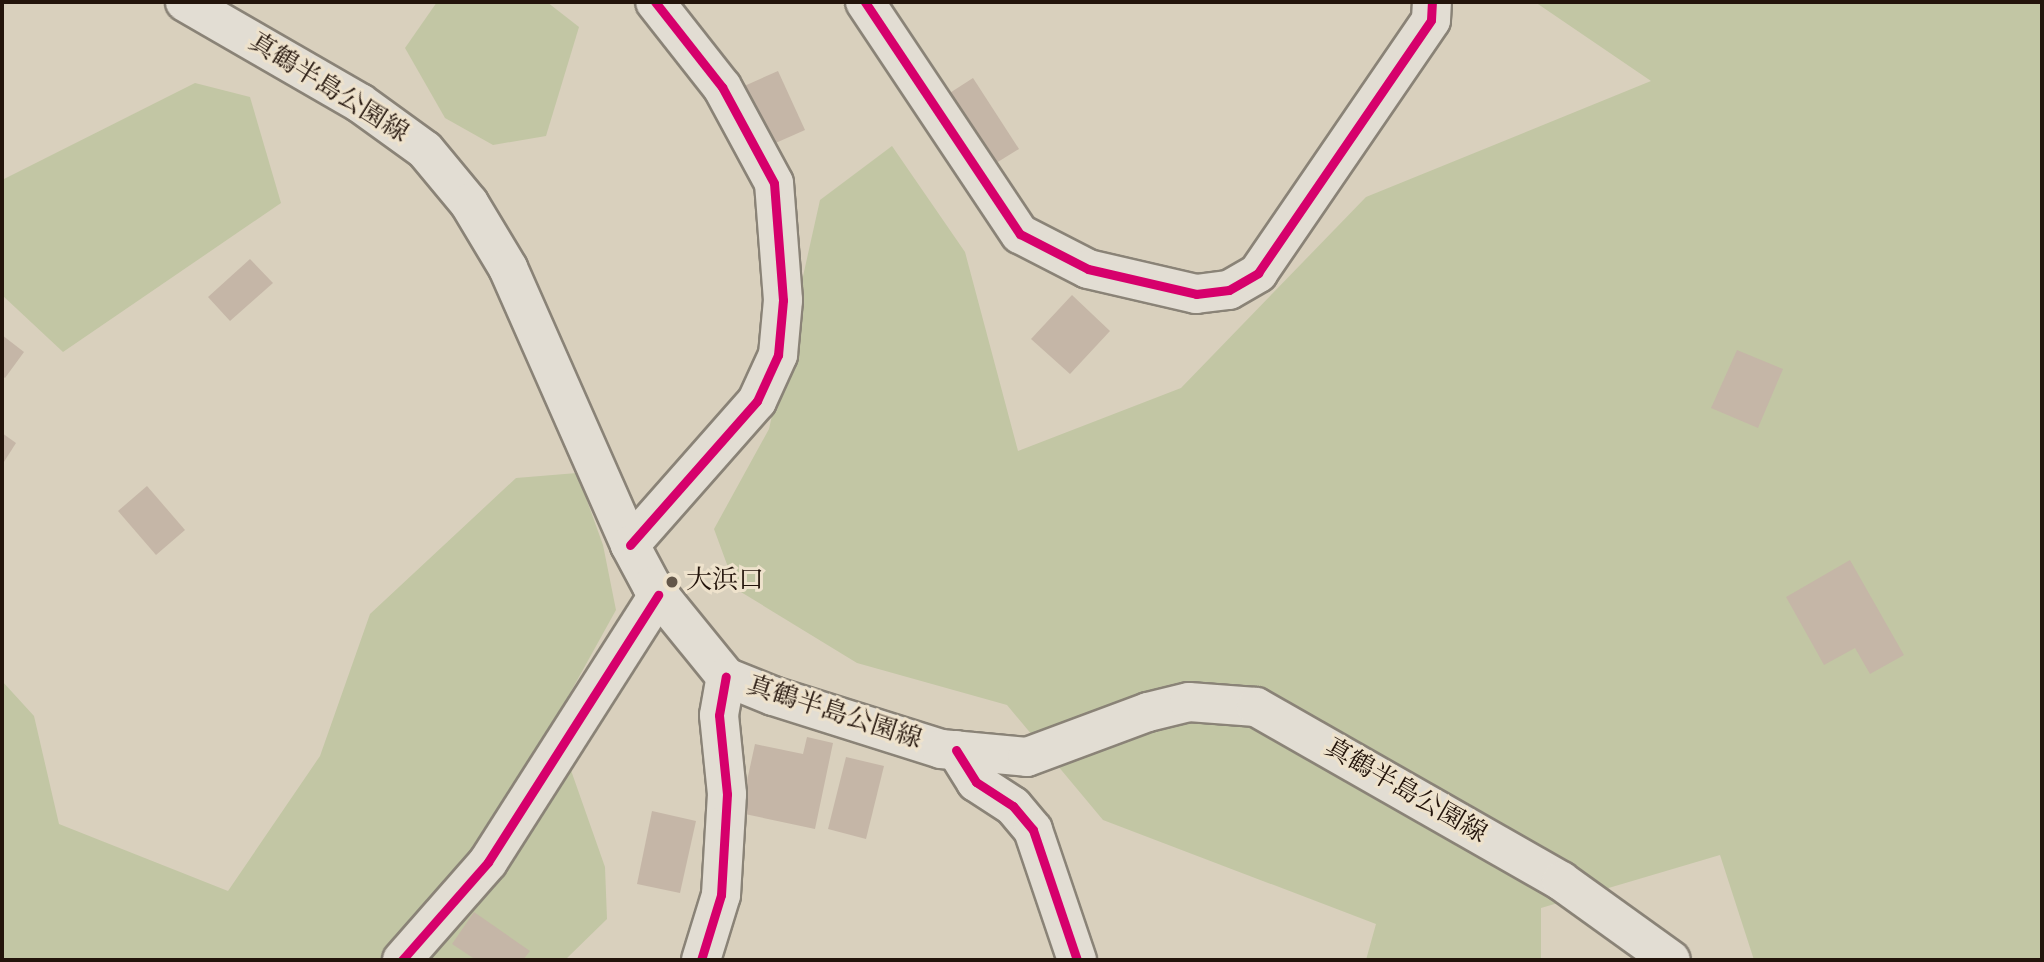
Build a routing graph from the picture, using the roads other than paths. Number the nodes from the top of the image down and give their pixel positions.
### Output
1 (185, 2) edge
2 (655, 2) edge
3 (865, 2) edge
4 (1432, 2) edge
5 (630, 545) junction
6 (657, 595) junction
7 (726, 677) junction
8 (956, 750) junction
9 (402, 960) edge
10 (701, 960) edge
11 (1077, 960) edge
12 (1671, 960) edge

1 - 5 street, 真鶴半島公園線
2 - 5 street
3 - 4 street
5 - 6 street, 真鶴半島公園線
6 - 7 street, 真鶴半島公園線
6 - 9 street
7 - 8 street, 真鶴半島公園線
7 - 10 street
8 - 11 street
8 - 12 street, 真鶴半島公園線

